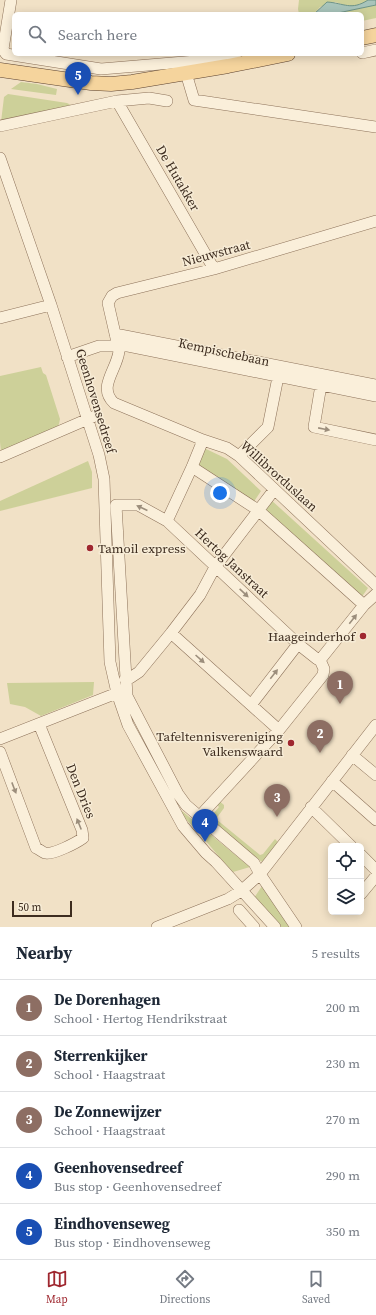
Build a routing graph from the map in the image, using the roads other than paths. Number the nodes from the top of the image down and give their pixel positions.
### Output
1 (11, 0) edge
2 (376, 35) edge
3 (364, 38) edge
4 (376, 50) edge
5 (364, 52) edge
6 (12, 55) edge
7 (19, 56) edge
8 (227, 56) edge
9 (277, 56) edge
10 (0, 70) edge
11 (192, 72) junction
12 (117, 101) junction
13 (167, 101) dead end
14 (0, 126) edge
15 (376, 127) edge
16 (0, 158) edge
17 (376, 221) edge
18 (214, 269) junction
19 (51, 305) junction
20 (0, 318) edge
21 (115, 334) junction
22 (118, 346) junction
23 (67, 357) junction
24 (278, 377) junction
25 (376, 385) edge
26 (321, 386) junction
27 (376, 396) edge
28 (91, 418) junction
29 (203, 440) junction
30 (376, 440) edge
31 (239, 456) junction
32 (0, 457) edge
33 (192, 467) junction
34 (274, 490) junction
35 (258, 510) junction
36 (167, 521) junction
37 (215, 567) junction
38 (376, 585) edge
39 (376, 594) edge
40 (364, 605) junction
41 (171, 633) junction
42 (298, 644) junction
43 (320, 660) junction
44 (125, 679) junction
45 (114, 695) junction
46 (250, 705) junction
47 (39, 724) junction
48 (376, 726) edge
49 (279, 730) junction
50 (0, 740) edge
51 (0, 752) edge
52 (352, 755) junction
53 (376, 775) edge
54 (332, 781) junction
55 (311, 807) junction
56 (199, 817) junction
57 (376, 820) edge
58 (348, 843) edge
59 (364, 858) edge
60 (376, 870) edge
61 (260, 874) junction
62 (376, 876) edge
63 (364, 890) edge
64 (239, 893) junction
65 (239, 910) dead end
66 (157, 927) edge
67 (254, 927) edge
68 (266, 927) edge
69 (275, 927) edge
70 (296, 927) edge

1 - 6 street
2 - 3 main road
4 - 5 street
7 - 8 street
9 - 11 main road
10 - 11 main road
11 - 15 street
12 - 13 street
12 - 14 street
12 - 18 street, De Hutakker
16 - 19 street, Geenhovensedreef
17 - 18 street, Nieuwstraat
18 - 21 street, Nieuwstraat
19 - 20 street
19 - 23 street, Geenhovensedreef
21 - 22 street, Nieuwstraat
21 - 25 street
22 - 23 street, Kempischebaan
22 - 24 street, Kempischebaan
22 - 29 street, Willibrorduslaan
23 - 28 street, Geenhovensedreef
24 - 26 street, Kempischebaan
24 - 31 street
26 - 27 street, Kempischebaan
26 -> 30 street
28 - 32 street
28 - 45 street, Geenhovensedreef
29 - 31 street, Willibrorduslaan
29 - 33 street
31 - 34 street, Willibrorduslaan
33 - 35 street
33 - 36 street
34 - 35 street
34 - 38 street, Willibrorduslaan
35 - 37 street
35 - 40 street
36 - 37 street, Hertog Janstraat
36 -> 44 street, Hertog Janstraat
37 - 41 street
37 -> 42 street, Hertog Janstraat
39 - 40 street
43 -> 40 street
41 - 44 street
41 -> 46 street
42 - 43 street, Hertog Janstraat
46 -> 42 street
43 - 49 street
44 - 56 street
45 - 47 street
45 - 64 street, Geenhovensedreef
46 - 49 street
47 - 50 street
51 -> 47 street, Den Dries
48 - 52 street
49 - 56 street
52 - 53 street
52 - 54 street
54 - 55 street
54 - 57 street
55 - 58 street
55 - 61 street
56 - 61 street
59 - 60 street
61 - 64 street
61 - 70 street
62 - 63 street
64 - 66 street
64 - 68 street, Geenhovensedreef
64 - 69 street, Geenhovensedreef
65 - 67 street

